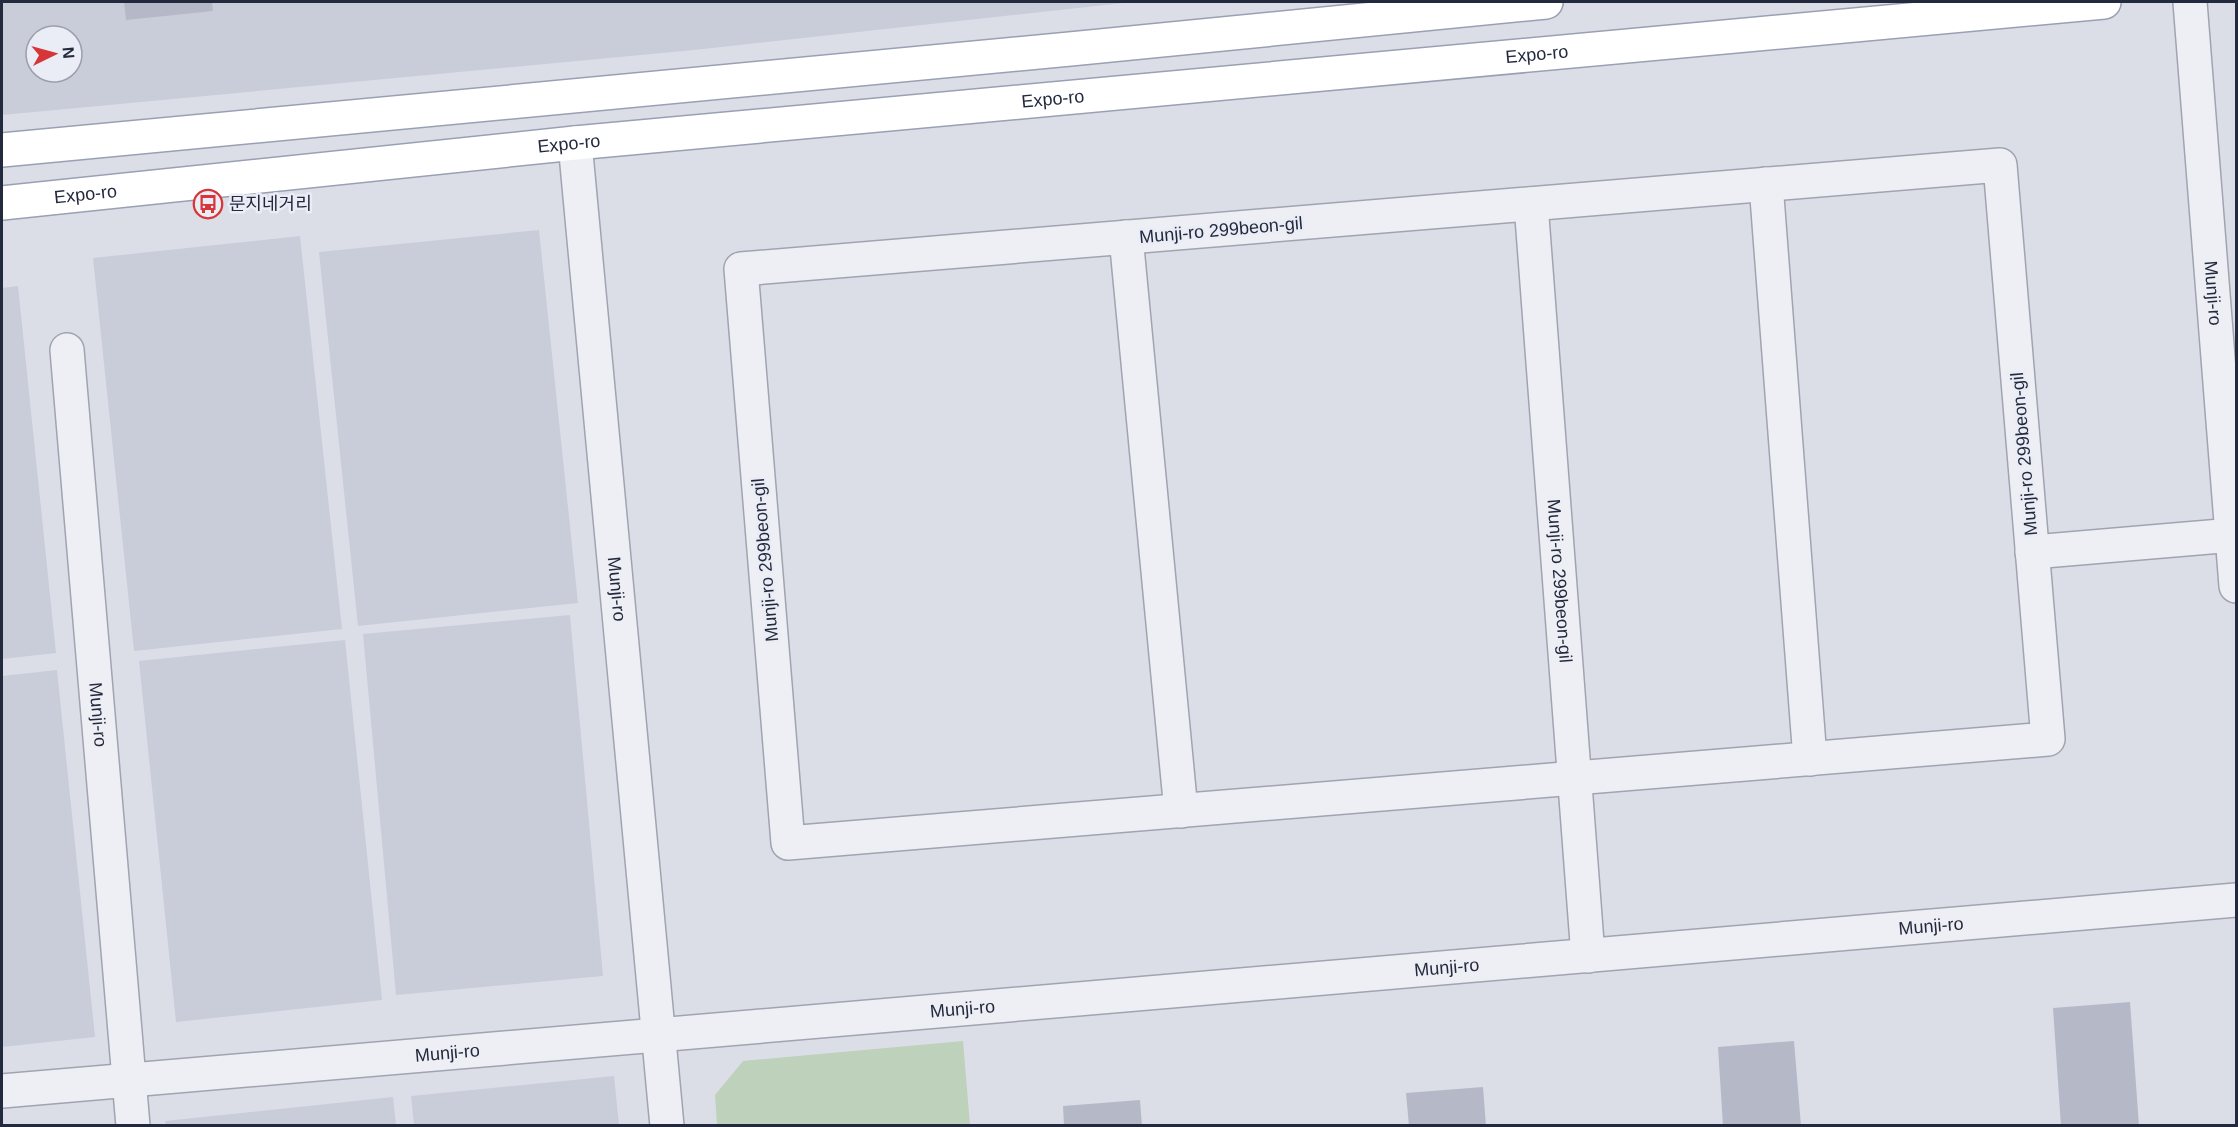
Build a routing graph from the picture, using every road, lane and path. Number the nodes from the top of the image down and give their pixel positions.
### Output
1 (1546, 2) edge
2 (2104, 2) edge
3 (2190, 2) edge
4 (574, 143) junction
5 (2, 150) edge
6 (1766, 184) junction
7 (2, 203) edge
8 (1532, 204) junction
9 (1126, 237) junction
10 (2225, 292) edge
11 (67, 350) dead end
12 (2233, 535) junction
13 (2032, 552) junction
14 (2236, 586) edge
15 (1810, 759) junction
16 (1574, 779) junction
17 (1180, 811) junction
18 (2236, 900) edge
19 (1588, 956) junction
20 (658, 1036) junction
21 (129, 1080) junction
22 (2, 1091) edge
23 (133, 1125) edge
24 (667, 1125) edge

1 - 5 main road
2 - 4 main road, Expo-ro
3 - 10 street, Munji-ro
4 - 7 main road, Expo-ro
4 - 20 street, Munji-ro
6 - 8 street, Munji-ro 299beon-gil
6 - 13 street, Munji-ro 299beon-gil
6 - 15 street
8 - 9 street, Munji-ro 299beon-gil
8 - 16 street, Munji-ro 299beon-gil
9 - 17 street, Munji-ro 299beon-gil
9 - 17 street, Munji-ro 299beon-gil
10 - 12 street, Munji-ro
11 - 21 street, Munji-ro
12 - 13 street
12 - 14 street, Munji-ro
13 - 15 street, Munji-ro 299beon-gil
15 - 16 street, Munji-ro 299beon-gil
16 - 17 street, Munji-ro 299beon-gil
16 - 19 street, Munji-ro 299beon-gil
18 - 19 street, Munji-ro
19 - 20 street, Munji-ro
20 - 21 street, Munji-ro
20 - 24 street, Munji-ro
21 - 22 street, Munji-ro
21 - 23 street, Munji-ro

